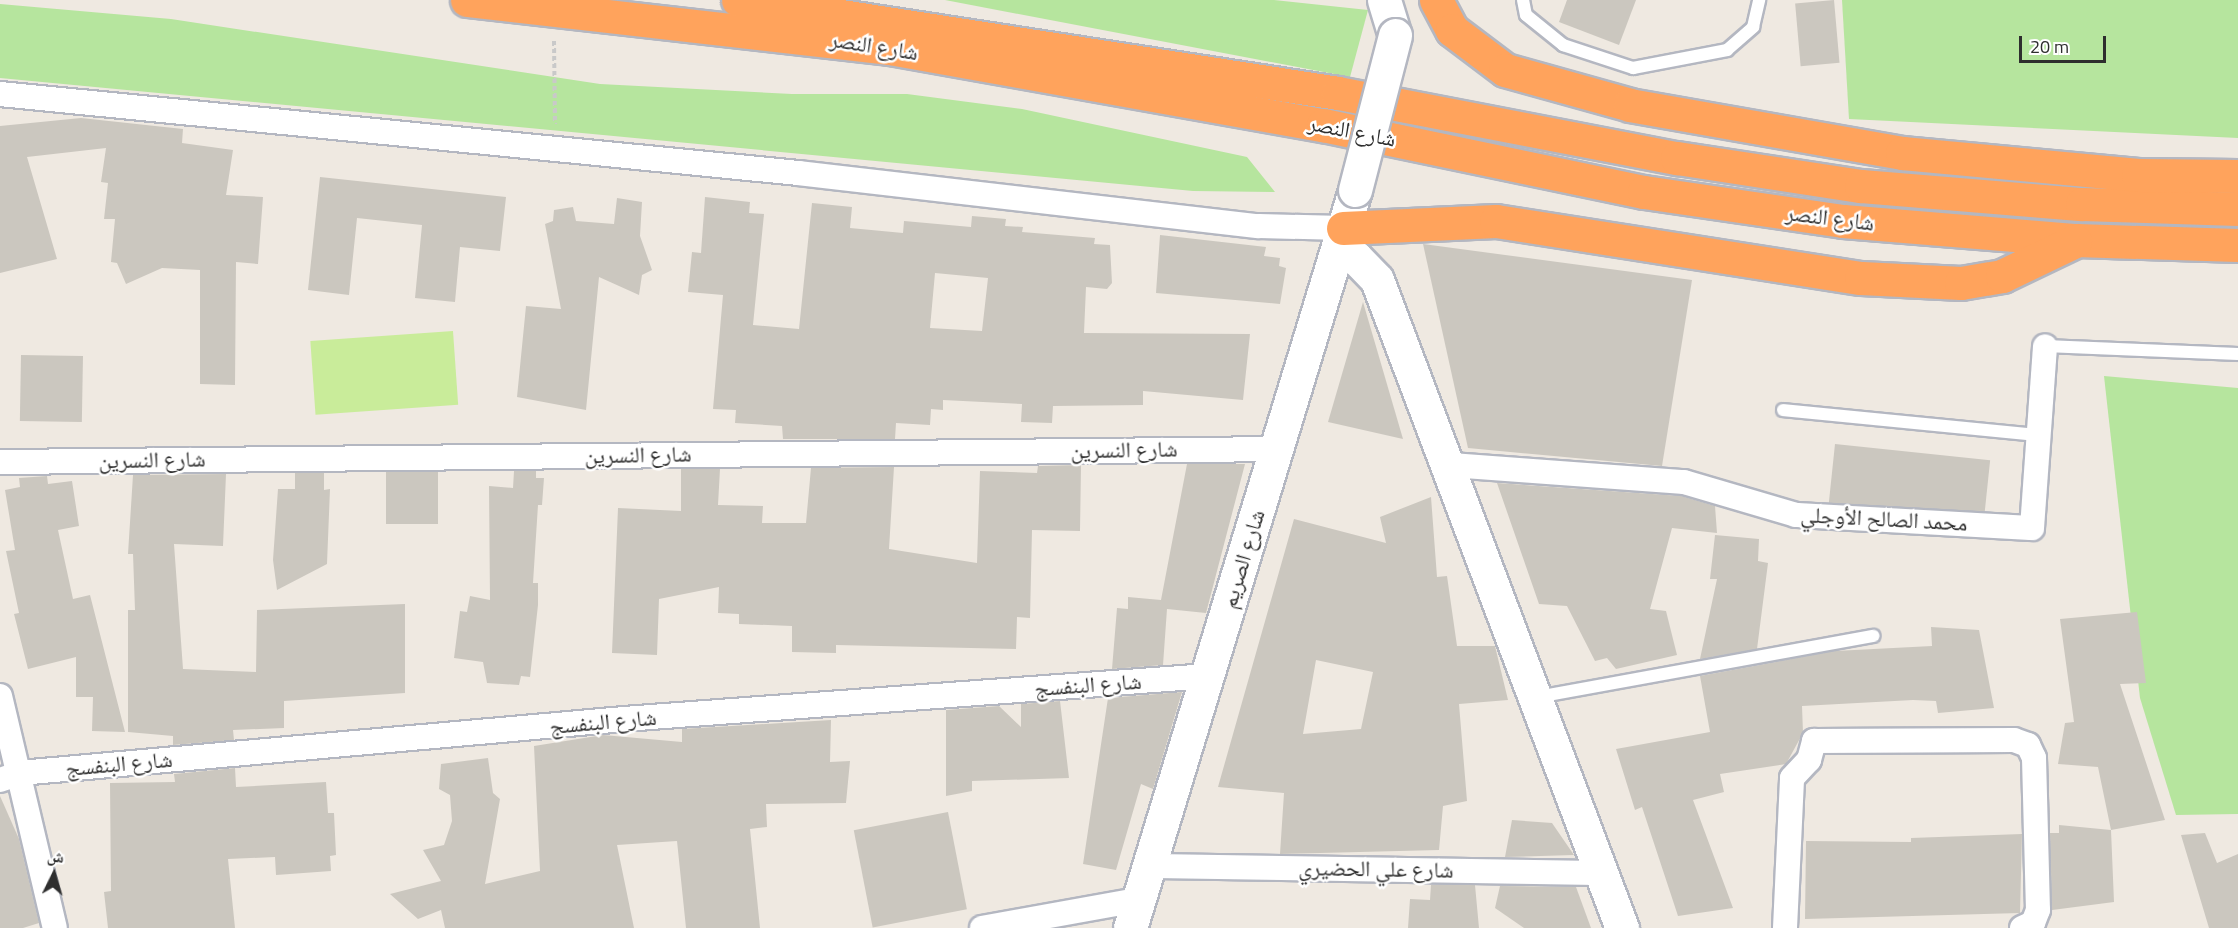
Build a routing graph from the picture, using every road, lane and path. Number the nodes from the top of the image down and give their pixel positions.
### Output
1 (467, 0) edge
2 (738, 0) edge
3 (1384, 0) edge
4 (1402, 0) edge
5 (1436, 0) edge
6 (1523, 0) edge
7 (1759, 0) edge
8 (554, 9) junction
9 (723, 12) edge
10 (1395, 35) junction
11 (0, 94) edge
12 (555, 152) junction
13 (2238, 176) edge
14 (2238, 209) edge
15 (2076, 240) junction
16 (1340, 241) junction
17 (2238, 244) edge
18 (2045, 346) joint
19 (2238, 354) edge
20 (1783, 410) dead end
21 (2039, 435) junction
22 (1277, 449) junction
23 (0, 462) edge
24 (1451, 465) junction
25 (1874, 636) dead end
26 (1208, 676) junction
27 (0, 696) edge
28 (1537, 697) junction
29 (10, 777) edge
30 (1151, 866) junction
31 (1601, 873) junction
32 (1134, 914) edge
33 (2027, 926) edge
34 (55, 928) edge
35 (982, 928) edge
36 (1622, 928) edge
37 (1785, 928) edge

1 - 8 highway, شارع النصر
2 - 14 highway, شارع النصر
3 - 10 street
4 - 10 street, شارع الصريم
5 - 13 highway
6 - 7 lane
8 - 9 highway, شارع النصر
8 - 12 path
9 - 15 highway, شارع النصر
10 - 16 street, شارع الصريم, bridge
11 - 12 street
12 - 16 street
15 - 16 highway
15 - 17 highway, شارع النصر
16 - 22 street, شارع الصريم
16 - 24 street
18 - 19 lane
18 - 21 street, محمد الصالح الأوجلي
20 - 21 lane
21 - 24 street, محمد الصالح الأوجلي
22 - 23 street, شارع النسرين
22 - 26 street, شارع الصريم
24 - 28 street
25 - 28 lane
26 - 29 street, شارع البنفسج
26 - 30 street, شارع الصريم
27 - 29 street
28 - 31 street
29 - 34 street
30 - 31 street, شارع علي الحضيري
30 - 32 street, شارع الصريم
31 - 36 street
32 - 35 street
33 - 37 street

